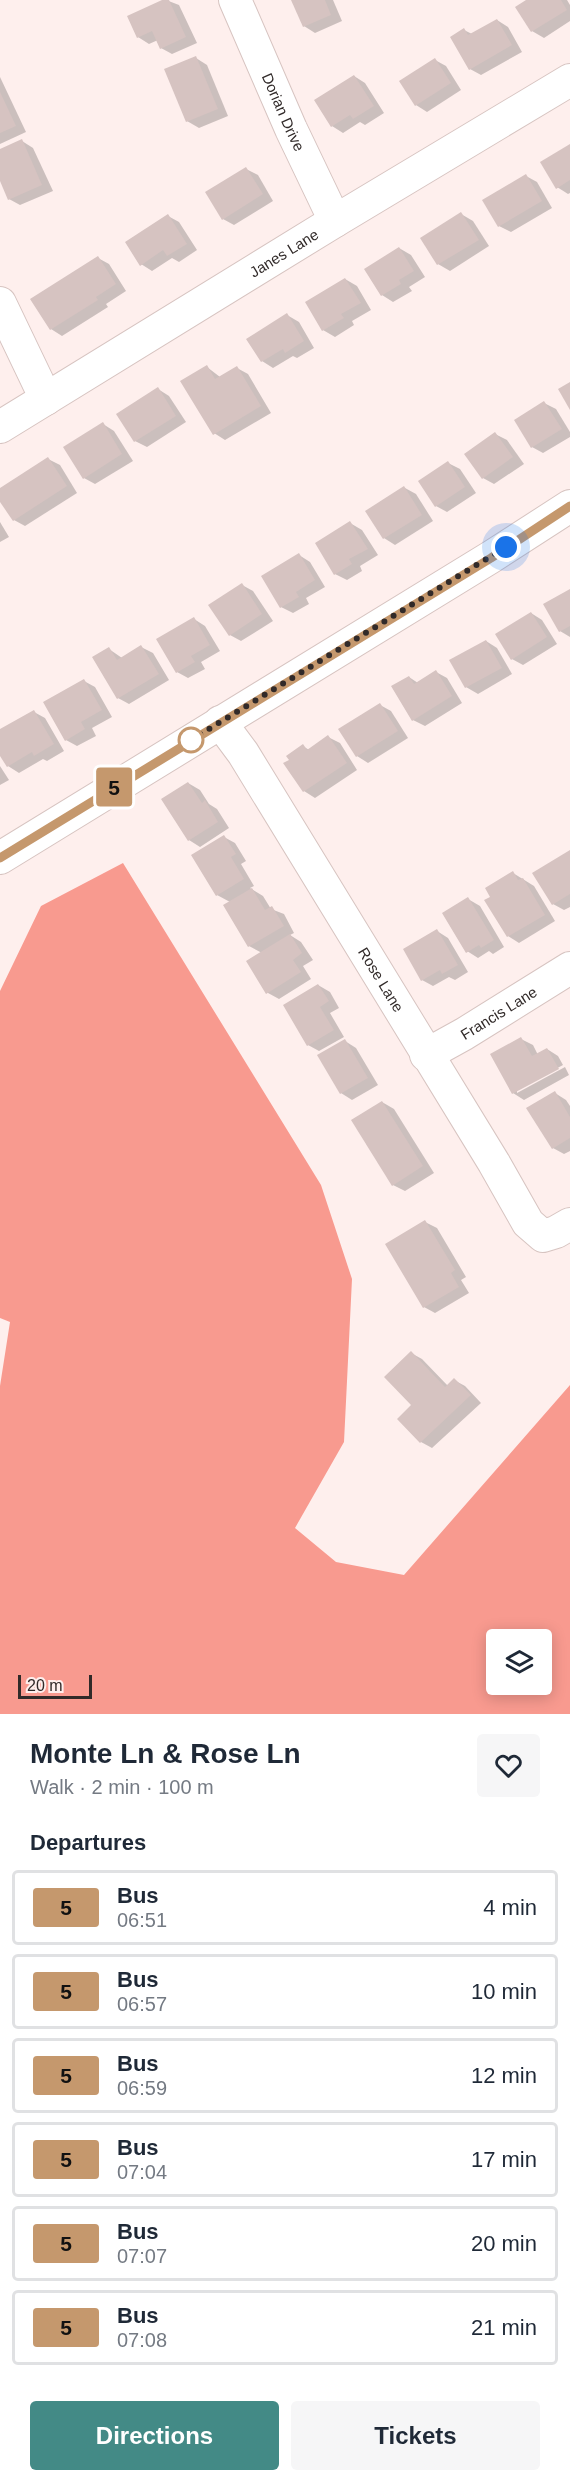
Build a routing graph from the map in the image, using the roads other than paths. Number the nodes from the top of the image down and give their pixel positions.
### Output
1 (235, 0) edge
2 (570, 80) edge
3 (335, 221) junction
4 (0, 303) edge
5 (46, 399) junction
6 (0, 427) edge
7 (570, 506) edge
8 (220, 722) junction
9 (0, 858) edge
10 (570, 968) edge
11 (426, 1055) junction
12 (557, 1230) edge

1 - 3 street, Dorian Drive
2 - 3 street, Janes Lane
3 - 5 street, Janes Lane
4 - 5 street
5 - 6 street, Janes Lane
7 - 8 street
8 - 9 street
8 - 11 street, Rose Lane
10 - 11 street, Francis Lane
11 - 12 street, Rose Lane

